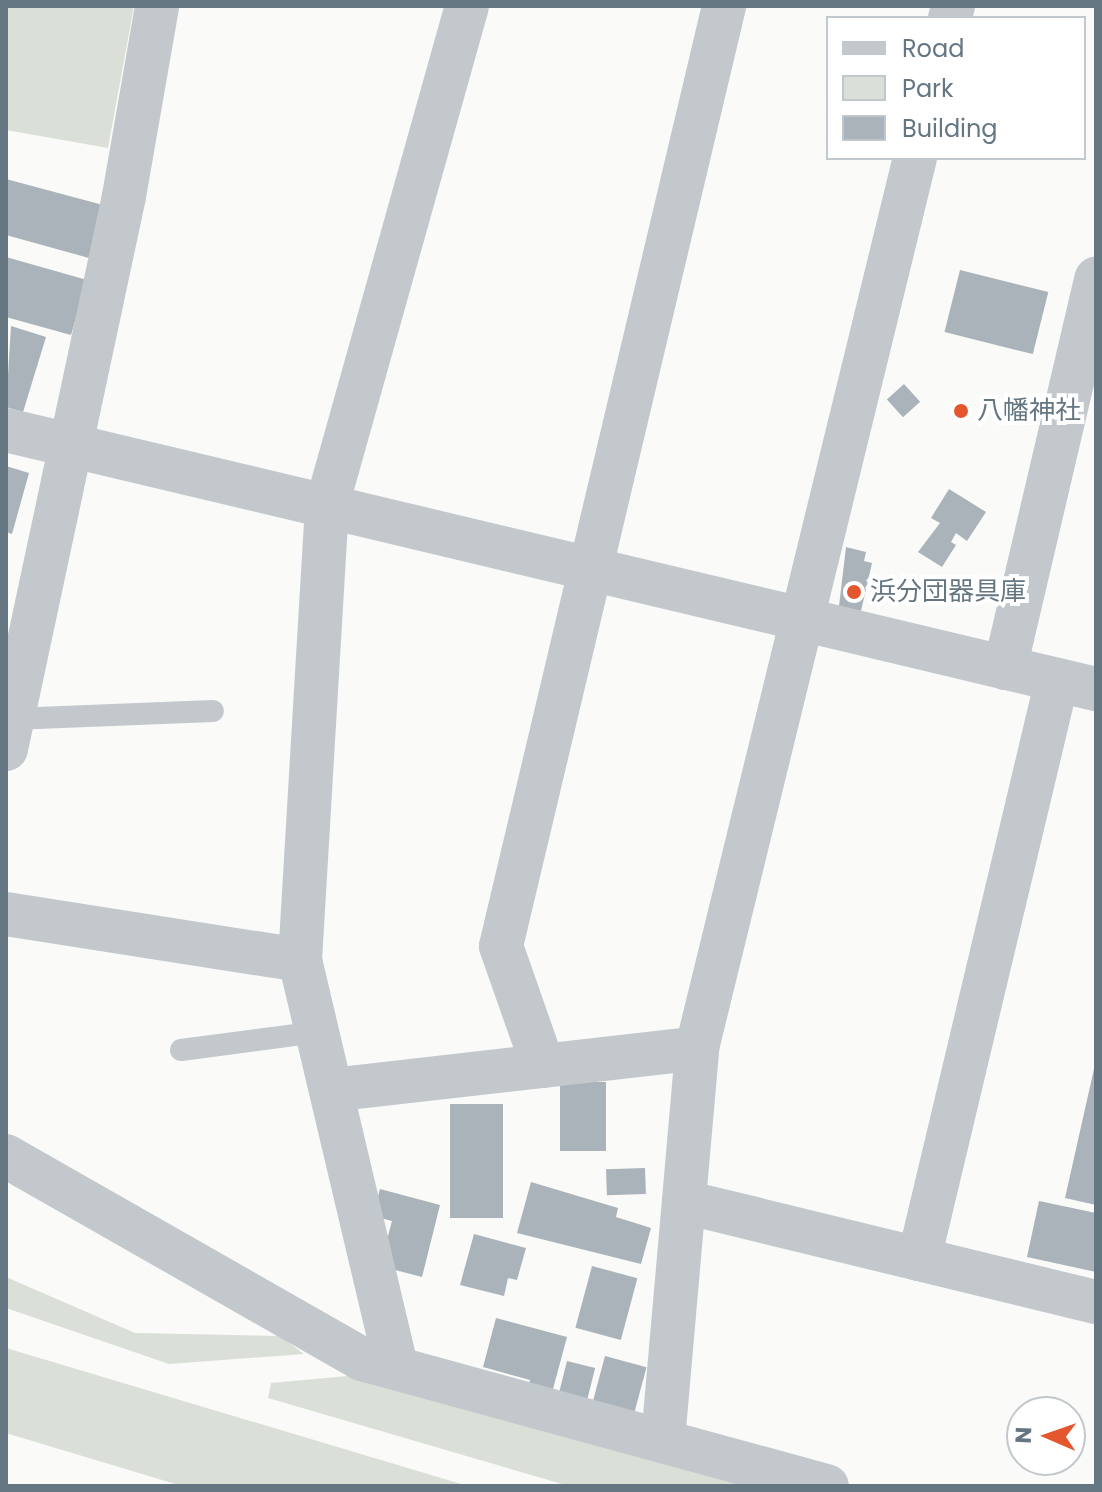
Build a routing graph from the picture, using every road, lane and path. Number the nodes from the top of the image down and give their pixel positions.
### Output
1 (157, 6) edge
2 (467, 6) edge
3 (724, 6) edge
4 (915, 160) edge
5 (1096, 279) edge
6 (6, 430) edge
7 (70, 445) junction
8 (327, 505) junction
9 (591, 570) junction
10 (800, 621) junction
11 (1005, 668) junction
12 (1077, 685) edge
13 (213, 711) dead end
14 (9, 734) edge
15 (6, 914) edge
16 (300, 960) junction
17 (317, 1032) junction
18 (697, 1048) junction
19 (181, 1050) dead end
20 (543, 1066) junction
21 (331, 1090) junction
22 (6, 1156) edge
23 (685, 1202) junction
24 (919, 1259) junction
25 (1096, 1302) edge
26 (396, 1367) junction
27 (663, 1440) junction
28 (827, 1486) edge

1 - 7 street
2 - 8 street
3 - 9 street
4 - 10 street
5 - 11 street
6 - 7 street
7 - 8 street
7 - 14 street
8 - 9 street
8 - 16 street
9 - 10 street
9 - 20 street
10 - 11 street
10 - 18 street
11 - 12 street
12 - 24 street
13 - 14 lane
15 - 16 street
16 - 17 street
17 - 19 lane
17 - 21 street
18 - 20 street
18 - 23 street
20 - 21 street
21 - 26 street
22 - 26 street
23 - 24 street
23 - 27 street
24 - 25 street
26 - 27 street
27 - 28 street

